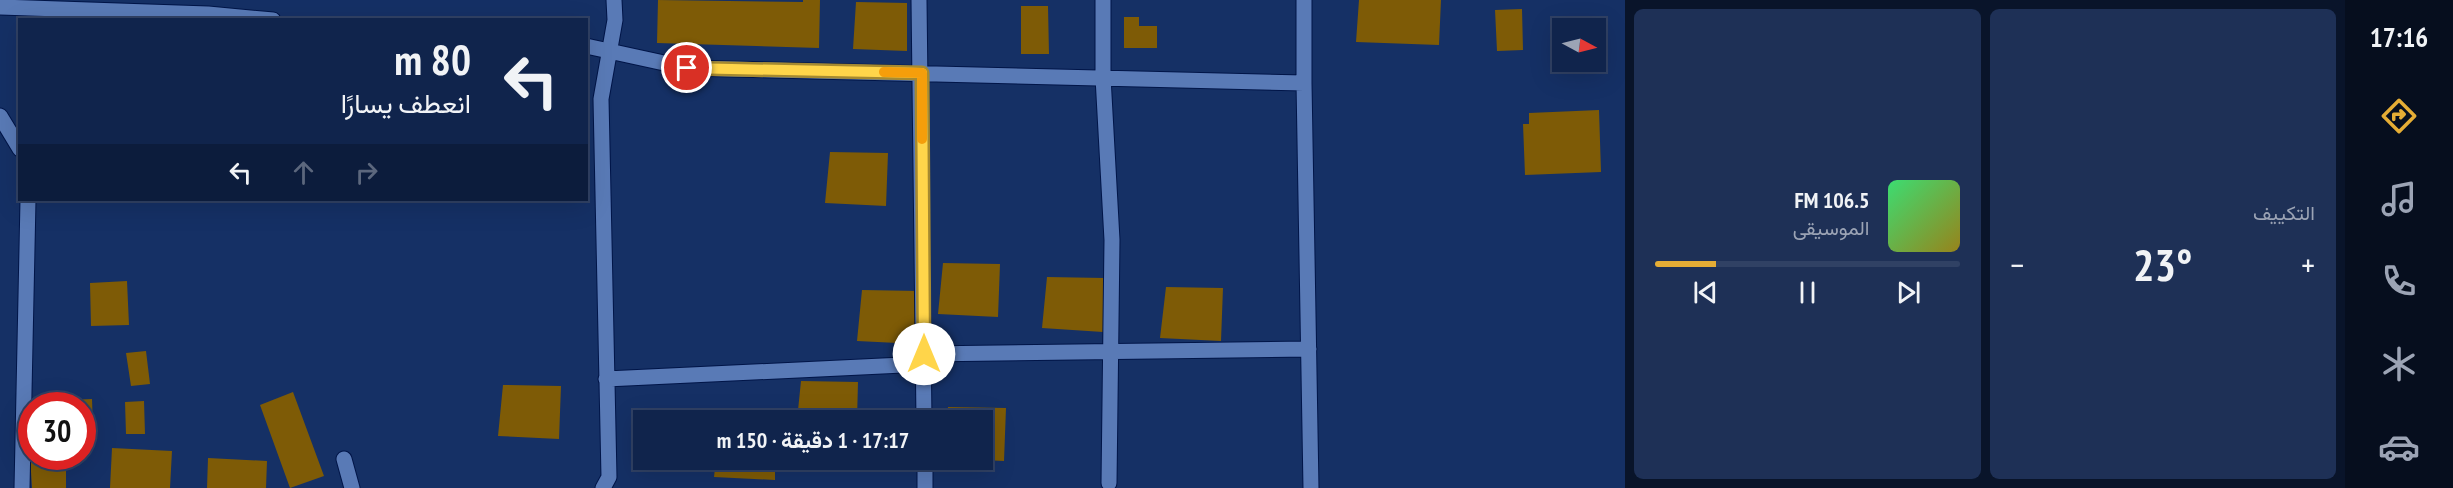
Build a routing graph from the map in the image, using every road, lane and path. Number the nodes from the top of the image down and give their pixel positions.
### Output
1 (614, 0) edge
2 (919, 0) edge
3 (1102, 0) edge
4 (1304, 0) edge
5 (0, 7) edge
6 (251, 18) edge
7 (588, 46) edge
8 (610, 50) junction
9 (922, 73) junction
10 (1103, 77) junction
11 (1304, 83) junction
12 (0, 116) edge
13 (18, 146) edge
14 (28, 201) edge
15 (1309, 349) junction
16 (1110, 354) junction
17 (924, 359) junction
18 (606, 379) junction
19 (924, 410) edge
20 (344, 459) dead end
21 (925, 470) edge
22 (1109, 483) dead end
23 (22, 488) edge
24 (352, 488) edge
25 (603, 488) edge
26 (925, 488) edge
27 (1311, 488) edge

1 - 8 street
2 - 9 street
3 - 10 street
4 - 11 street
5 - 6 street
7 - 8 street
8 - 9 street
8 - 18 street
9 - 10 street
9 - 17 street
10 - 11 street
10 - 16 street
11 - 15 street
12 - 13 street
14 - 23 street
15 - 16 street
15 - 27 street
16 - 17 street
16 - 22 street
17 - 18 street
17 - 19 street
18 - 25 street
20 - 24 street
21 - 26 street

